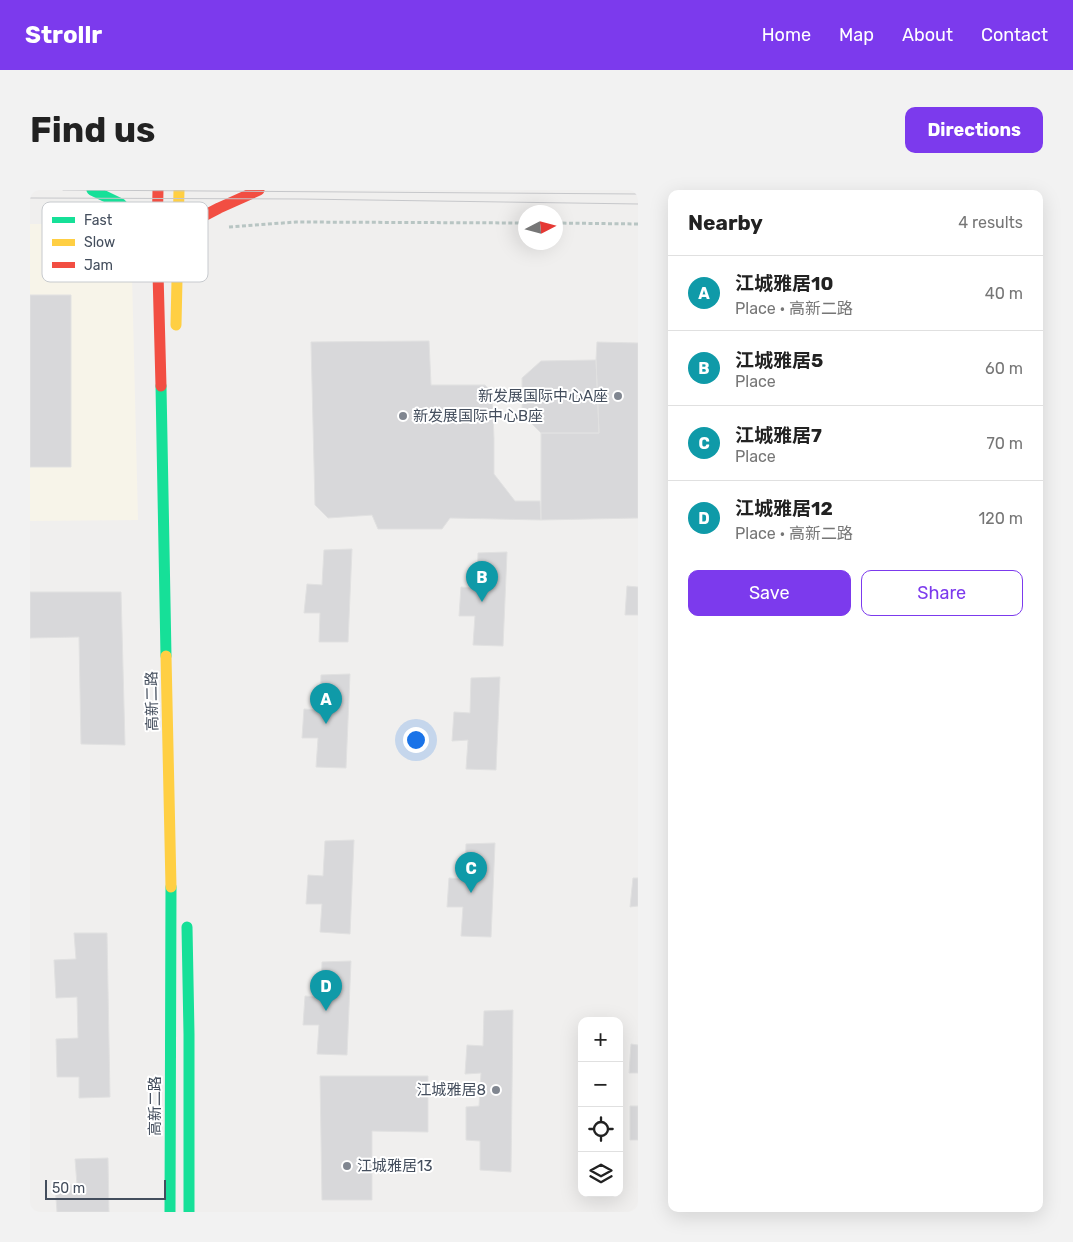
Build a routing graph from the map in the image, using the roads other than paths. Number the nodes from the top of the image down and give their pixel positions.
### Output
1 (92, 190) edge
2 (259, 190) edge
3 (117, 202) edge
4 (208, 214) edge
5 (158, 282) edge
6 (160, 282) edge
7 (178, 282) edge
8 (160, 288) junction
9 (177, 335) dead end
10 (187, 914) dead end
11 (170, 1212) edge
12 (189, 1212) edge

1 - 3 main road
2 - 4 main road
5 - 8 main road
6 - 8 main road, 高新二路
7 - 9 main road
8 - 11 main road, 高新二路
10 - 12 main road

